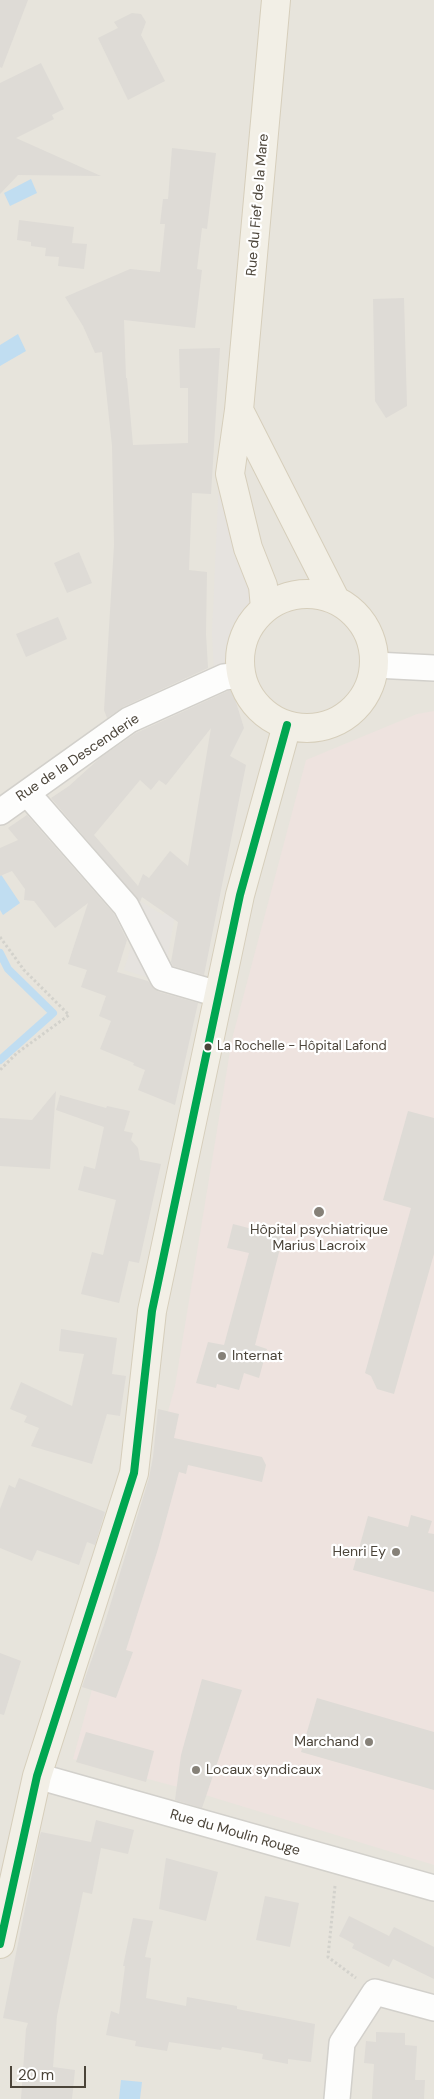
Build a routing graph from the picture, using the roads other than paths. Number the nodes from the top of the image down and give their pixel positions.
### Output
1 (276, 0) edge
2 (239, 410) junction
3 (335, 599) junction
4 (265, 608) junction
5 (374, 665) junction
6 (434, 668) edge
7 (241, 674) junction
8 (287, 725) junction
9 (27, 793) junction
10 (0, 812) edge
11 (218, 994) junction
12 (37, 1776) junction
13 (434, 1888) edge
14 (0, 1944) edge
15 (434, 2008) edge
16 (337, 2099) edge

1 - 2 main road, Rue du Fief de la Mare
2 - 3 main road
2 - 4 main road, Rue du Fief de la Mare
3 - 4 main road
3 - 5 main road
4 - 7 main road
5 - 6 street
5 - 8 main road
7 - 8 main road
7 - 9 street, Rue de la Descenderie
8 - 11 main road
9 - 10 street, Rue de la Descenderie
9 - 11 street
11 - 12 main road
12 - 13 street, Rue du Moulin Rouge
12 - 14 main road
15 - 16 street

